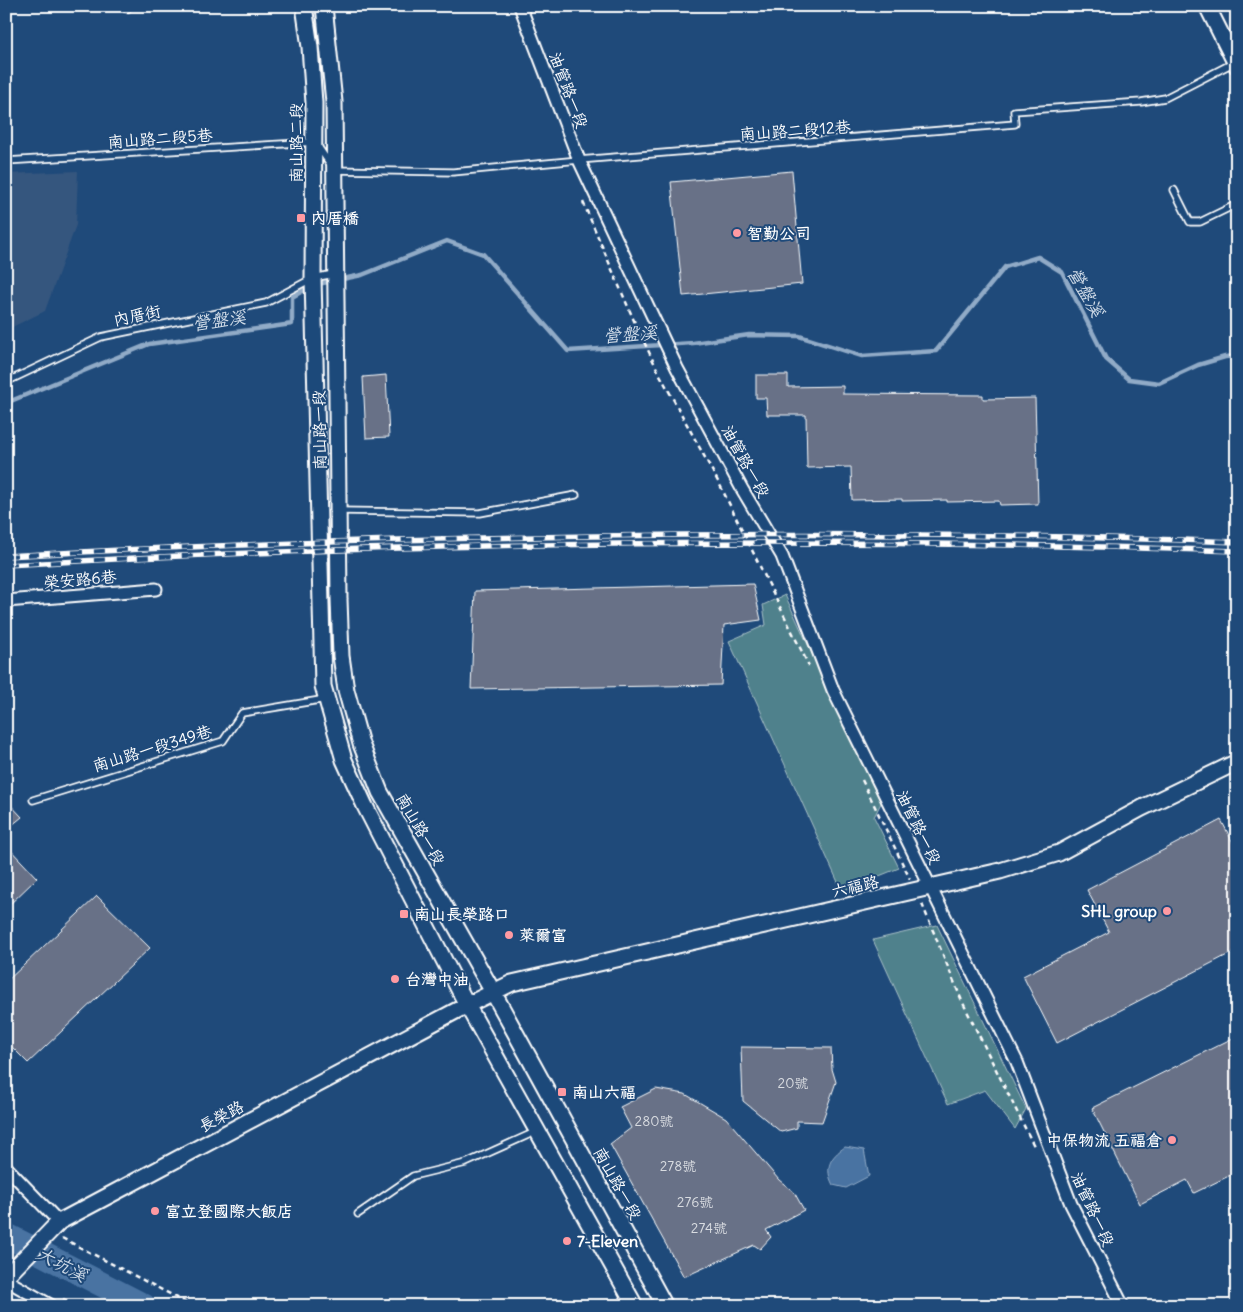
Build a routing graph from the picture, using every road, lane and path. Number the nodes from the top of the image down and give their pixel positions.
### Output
1 (304, 6) edge
2 (324, 6) edge
3 (520, 6) edge
4 (1207, 6) edge
5 (1236, 63) edge
6 (315, 142) junction
7 (579, 160) junction
8 (6, 161) edge
9 (334, 170) junction
10 (1174, 190) dead end
11 (1237, 204) edge
12 (335, 276) junction
13 (313, 280) junction
14 (635, 323) dead end
15 (6, 382) edge
16 (576, 495) dead end
17 (338, 511) junction
18 (156, 589) dead end
19 (6, 601) edge
20 (810, 669) dead end
21 (326, 698) junction
22 (1237, 762) edge
23 (860, 776) dead end
24 (33, 800) dead end
25 (923, 888) junction
26 (493, 992) junction
27 (467, 1005) junction
28 (537, 1131) junction
29 (1037, 1153) dead end
30 (6, 1167) edge
31 (358, 1214) dead end
32 (54, 1227) junction
33 (8, 1276) edge
34 (52, 1306) edge
35 (193, 1306) edge
36 (635, 1306) edge
37 (665, 1306) edge
38 (1124, 1306) edge

1 - 6 street, 南山路二段
2 - 9 street
3 - 7 street, 油管路一段
4 - 5 street
5 - 7 lane, 南山路二段12巷
6 - 8 lane, 南山路二段5巷
6 - 9 lane
6 - 13 street, 南山路二段
7 - 9 lane, 南山路二段12巷
7 - 25 street, 油管路一段
9 - 12 street
10 - 11 lane
12 - 13 lane, 內厝街
12 - 17 street, 南山路一段
13 - 15 lane, 內厝街
13 - 21 street, 南山路一段
14 - 20 path
16 - 17 lane
17 - 26 street, 南山路一段
18 - 19 street, 榮安路6巷
21 - 24 lane, 南山路一段349巷
21 - 27 street, 南山路一段
22 - 25 street, 六福路
23 - 25 path
25 - 26 street, 六福路
25 - 29 path
25 - 38 street, 油管路一段
26 - 27 street, 六福路
26 - 37 street, 南山路一段
27 - 28 street, 南山路一段
27 - 32 street, 長榮路
28 - 31 lane
28 - 36 street, 南山路一段
30 - 32 street
32 - 33 street, 長榮路
32 - 35 path
33 - 34 street

